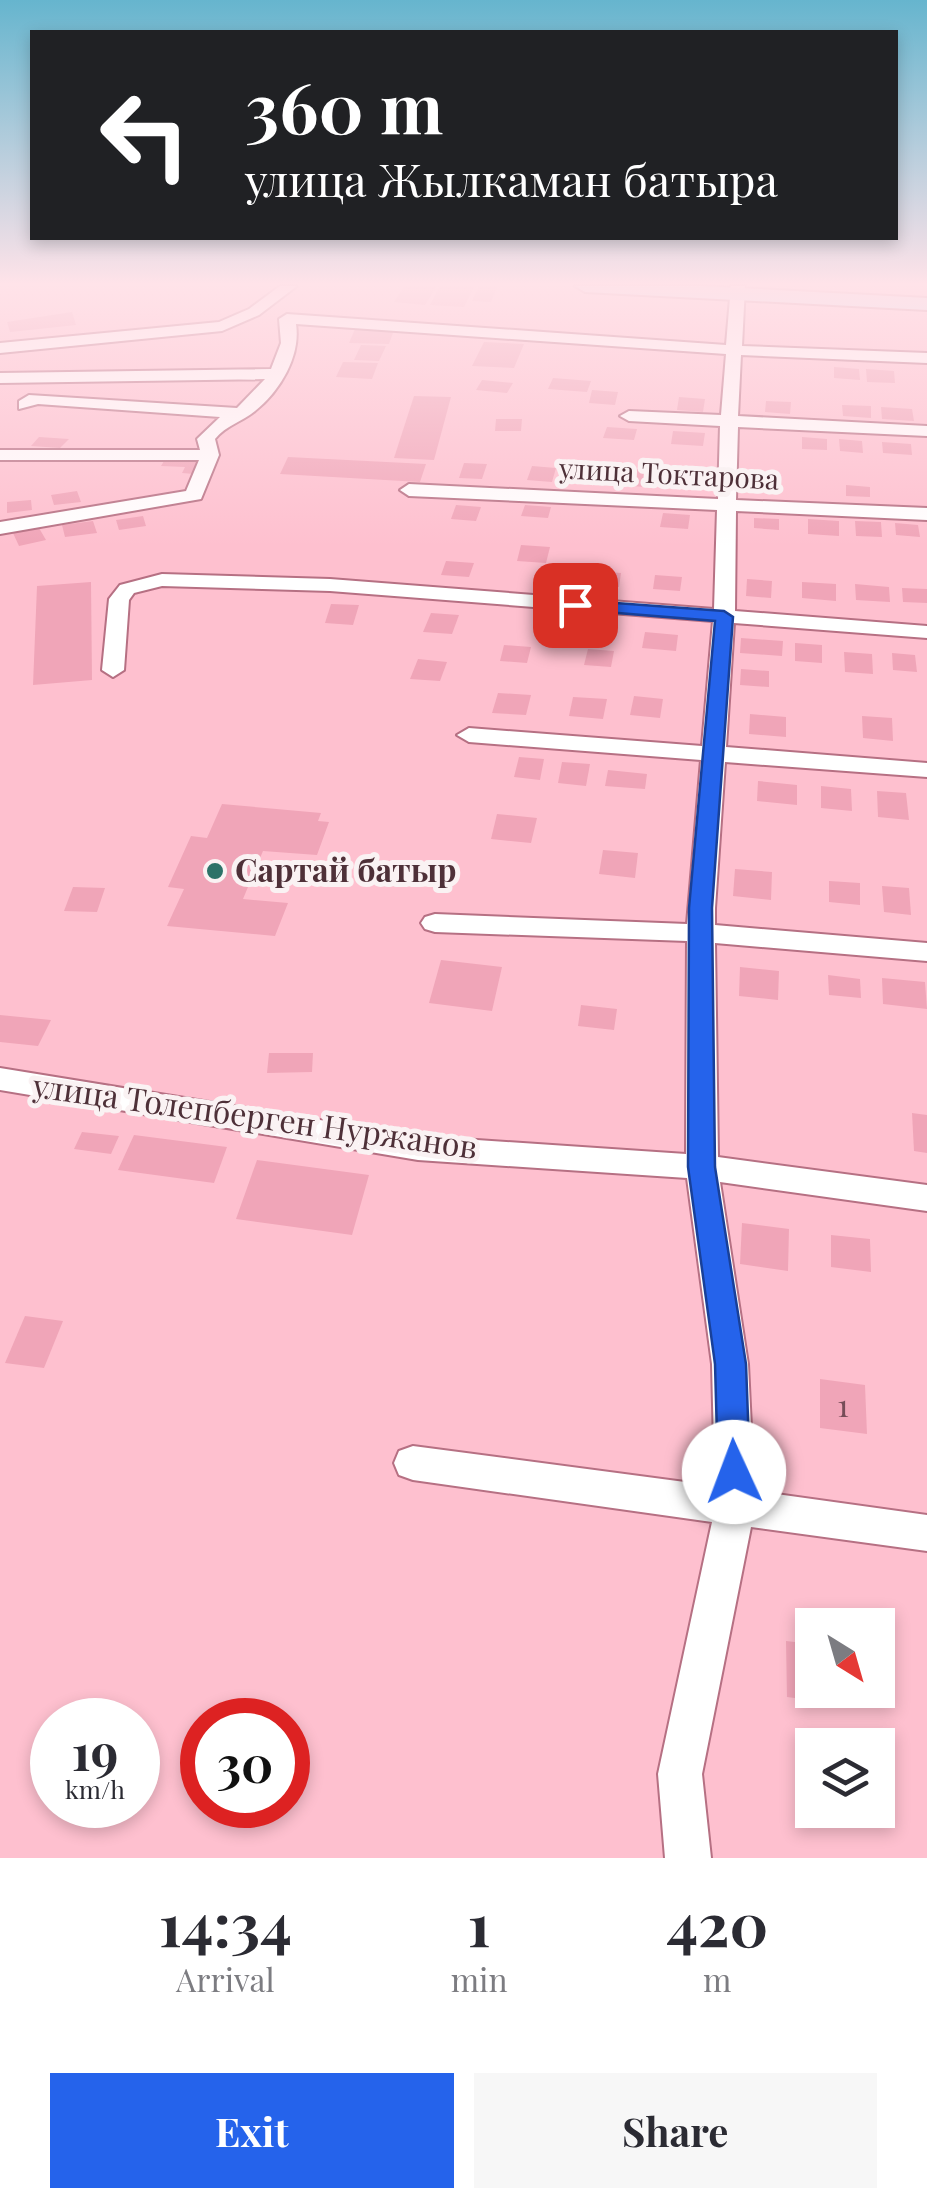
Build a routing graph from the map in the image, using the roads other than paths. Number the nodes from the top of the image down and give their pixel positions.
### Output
1 (732, 373) edge
2 (276, 374) joint
3 (0, 378) edge
4 (25, 405) dead end
5 (238, 413) junction
6 (628, 416) dead end
7 (729, 421) junction
8 (927, 431) edge
9 (0, 454) edge
10 (210, 455) junction
11 (409, 490) dead end
12 (728, 504) junction
13 (927, 514) edge
14 (0, 528) edge
15 (724, 617) junction
16 (927, 632) edge
17 (114, 670) dead end
18 (469, 735) dead end
19 (715, 754) junction
20 (927, 770) edge
21 (435, 922) dead end
22 (700, 932) junction
23 (927, 952) edge
24 (0, 1079) edge
25 (702, 1167) junction
26 (927, 1198) edge
27 (413, 1463) dead end
28 (735, 1507) junction
29 (927, 1534) edge
30 (688, 1858) edge

1 - 7 street
2 - 3 street
2 - 5 street
4 - 5 street
5 - 10 street
6 - 7 street
7 - 8 street
7 - 12 street
9 - 10 street
10 - 14 street
11 - 12 street, улица Токтарова
12 - 13 street, улица Токтарова
12 - 15 street
15 - 16 street
15 - 17 street
15 - 19 street
18 - 19 street
19 - 20 street
19 - 22 street
21 - 22 street
22 - 23 street
22 - 25 street
24 - 25 street, улица Толепберген Нуржанов
25 - 26 street, улица Толепберген Нуржанов
25 - 28 street
27 - 28 street
28 - 29 street
28 - 30 street

